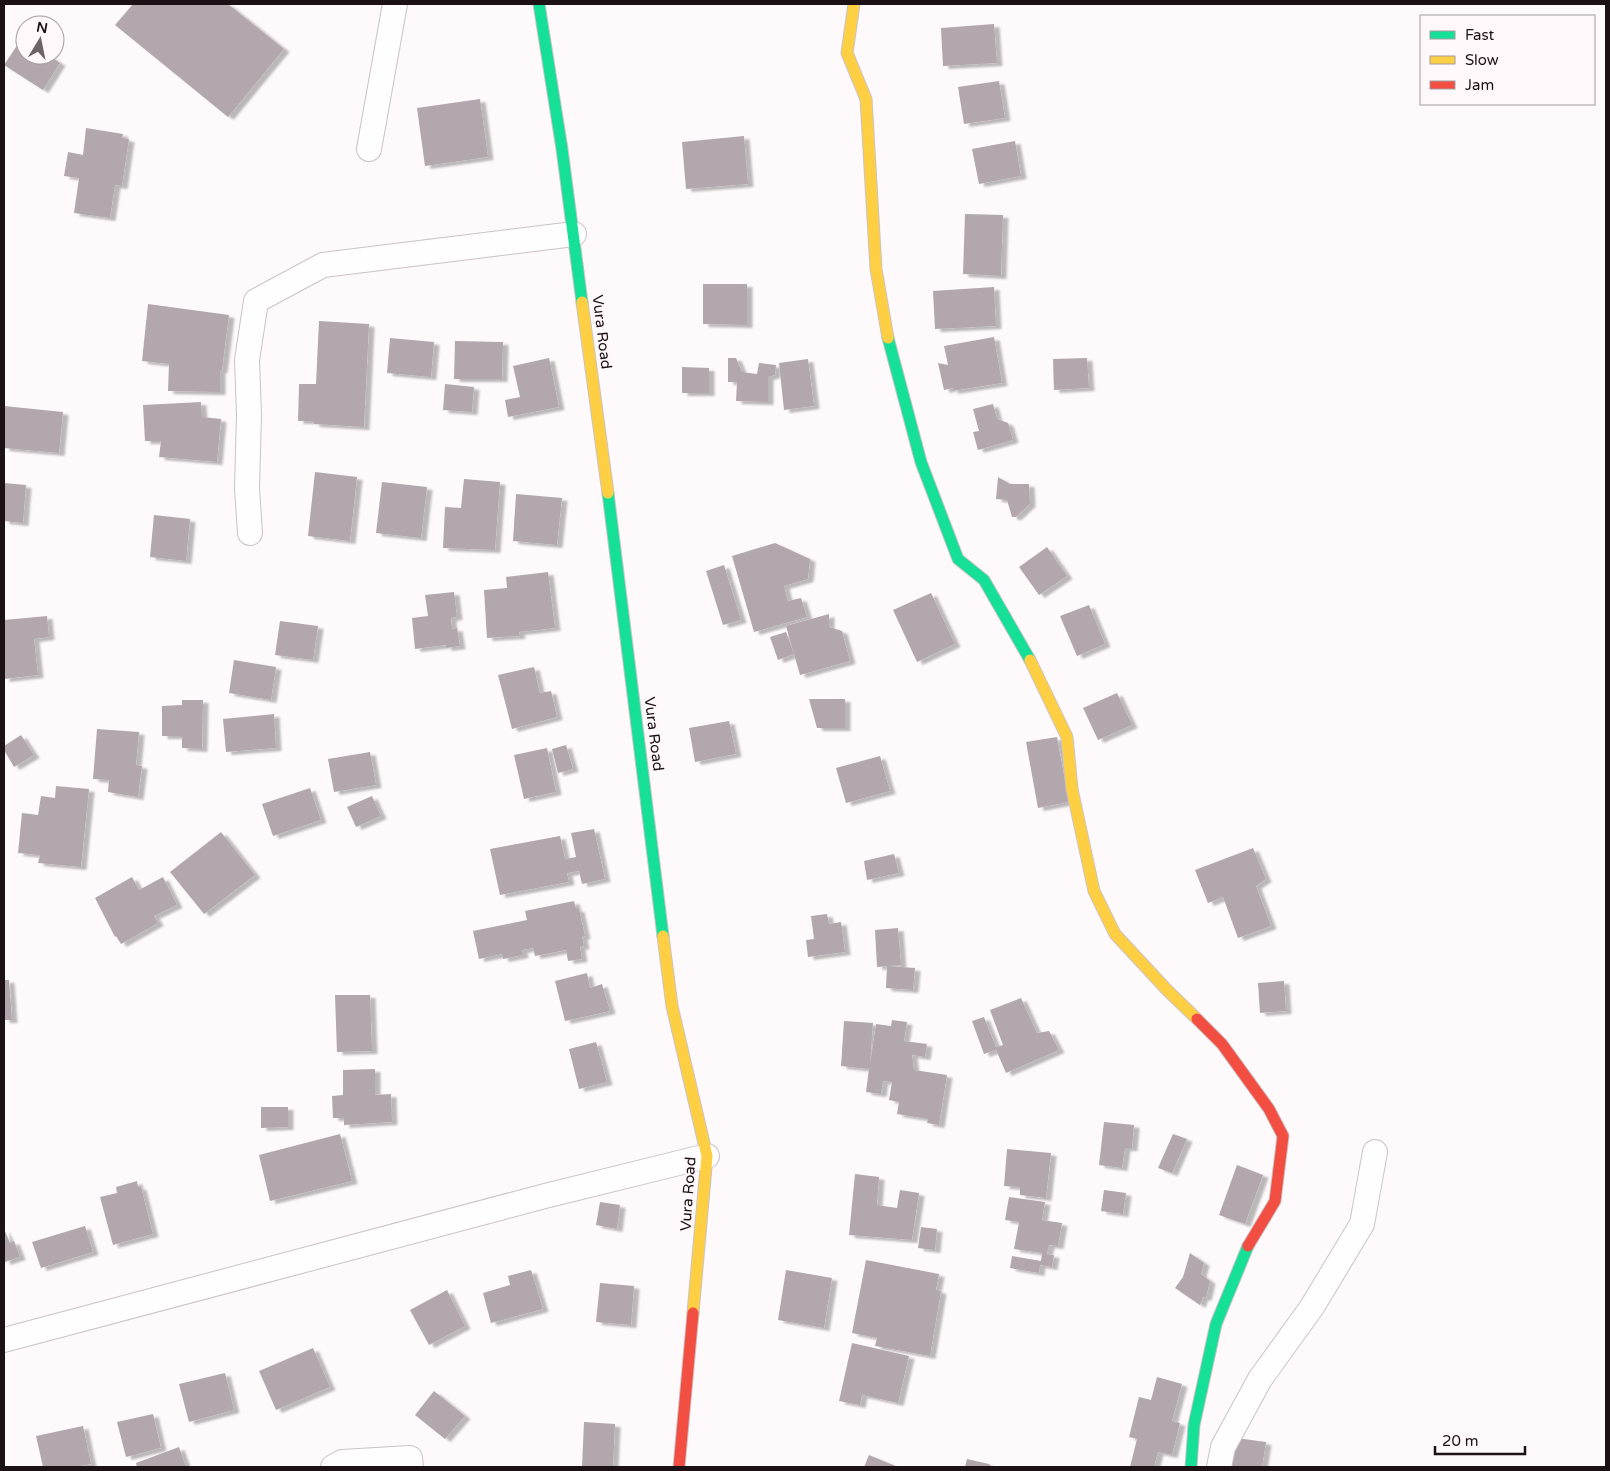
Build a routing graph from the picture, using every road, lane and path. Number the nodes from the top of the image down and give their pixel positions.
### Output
1 (395, 4) edge
2 (539, 4) edge
3 (854, 4) edge
4 (369, 149) dead end
5 (574, 234) junction
6 (250, 532) dead end
7 (1375, 1152) dead end
8 (707, 1156) junction
9 (4, 1340) edge
10 (333, 1467) edge
11 (411, 1467) edge
12 (679, 1467) edge
13 (1191, 1467) edge
14 (1219, 1467) edge

1 - 4 street
2 - 5 street, Vura Road
3 - 13 street
5 - 6 street
5 - 8 street, Vura Road
7 - 14 street
8 - 9 street
8 - 12 street, Vura Road
10 - 11 street

